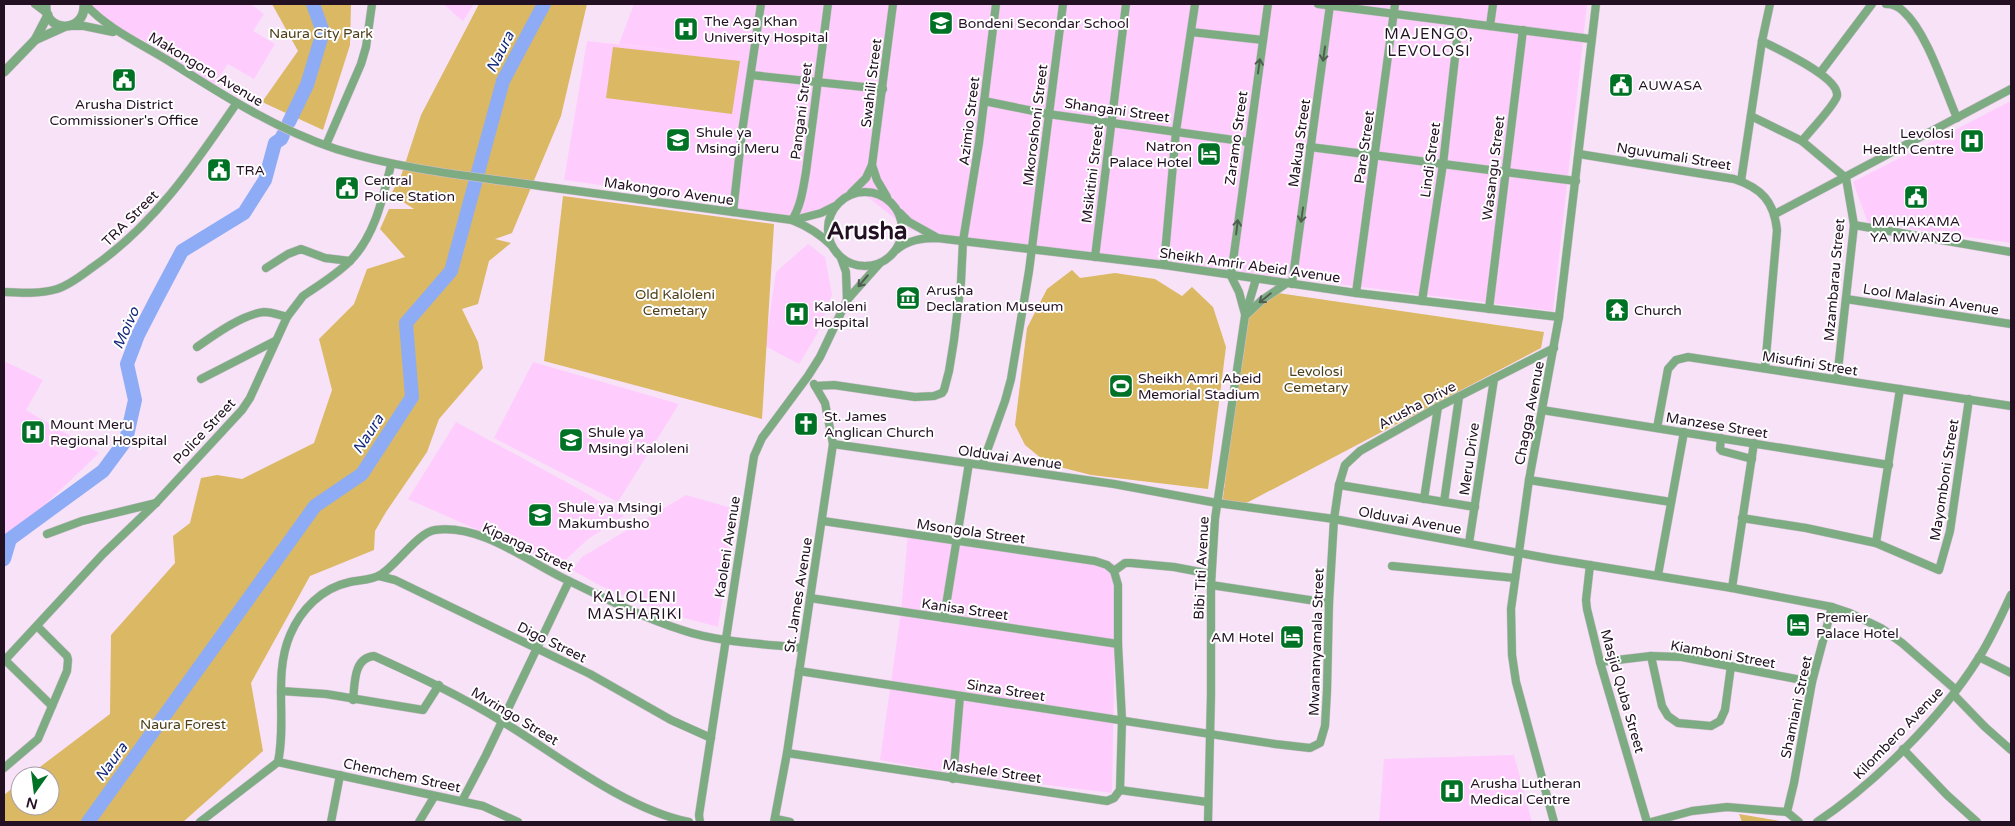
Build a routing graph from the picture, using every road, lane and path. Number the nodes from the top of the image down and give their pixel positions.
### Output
1 (35, 4) edge
2 (84, 4) edge
3 (372, 4) edge
4 (761, 4) edge
5 (828, 4) edge
6 (893, 4) edge
7 (996, 4) edge
8 (1063, 4) edge
9 (1126, 4) edge
10 (1195, 4) edge
11 (1268, 4) edge
12 (1318, 4) edge
13 (1395, 4) edge
14 (1493, 4) edge
15 (1596, 4) edge
16 (1770, 4) edge
17 (1873, 4) edge
18 (1886, 4) edge
19 (1330, 5) junction
20 (47, 11) edge
21 (1394, 14) junction
22 (1460, 22) junction
23 (67, 26) junction
24 (1490, 26) junction
25 (1523, 30) junction
26 (1191, 32) junction
27 (122, 35) junction
28 (1592, 39) junction
29 (35, 40) junction
30 (1263, 40) junction
31 (1762, 40) junction
32 (4, 72) edge
33 (1820, 73) junction
34 (751, 75) junction
35 (817, 82) junction
36 (883, 89) junction
37 (2011, 89) edge
38 (984, 101) junction
39 (236, 104) junction
40 (1048, 114) junction
41 (1751, 116) junction
42 (1957, 118) junction
43 (1111, 122) junction
44 (1176, 131) junction
45 (1248, 142) junction
46 (1802, 142) junction
47 (326, 145) junction
48 (1310, 147) junction
49 (1579, 154) junction
50 (1376, 155) junction
51 (1443, 164) junction
52 (391, 165) junction
53 (872, 165) junction
54 (1505, 172) junction
55 (1846, 178) junction
56 (1576, 181) junction
57 (1741, 181) junction
58 (848, 196) junction
59 (892, 203) junction
60 (835, 206) junction
61 (733, 212) junction
62 (898, 212) junction
63 (1776, 214) junction
64 (792, 220) junction
65 (1854, 225) junction
66 (937, 238) junction
67 (963, 241) junction
68 (831, 245) junction
69 (896, 250) junction
70 (1031, 250) junction
71 (2011, 252) edge
72 (1095, 257) junction
73 (841, 258) junction
74 (350, 261) junction
75 (880, 264) junction
76 (1164, 265) junction
77 (266, 268) dead end
78 (1231, 276) junction
79 (1256, 279) junction
80 (1290, 283) junction
81 (4, 292) edge
82 (1356, 292) junction
83 (1846, 299) junction
84 (847, 300) junction
85 (1422, 301) junction
86 (1489, 309) junction
87 (1245, 316) junction
88 (1559, 317) junction
89 (287, 318) junction
90 (2011, 324) edge
91 (275, 341) junction
92 (197, 347) dead end
93 (1554, 348) junction
94 (1766, 368) junction
95 (808, 376) junction
96 (1494, 379) junction
97 (1837, 379) junction
98 (201, 380) dead end
99 (816, 386) junction
100 (1900, 389) junction
101 (1459, 397) junction
102 (1969, 399) junction
103 (2011, 406) edge
104 (1438, 408) junction
105 (1542, 410) junction
106 (1657, 428) junction
107 (1684, 432) junction
108 (1721, 438) junction
109 (1754, 443) junction
110 (833, 444) junction
111 (1752, 459) junction
112 (969, 463) junction
113 (982, 465) junction
114 (1889, 465) junction
115 (1529, 480) junction
116 (1339, 485) junction
117 (1424, 499) junction
118 (1217, 502) junction
119 (1444, 502) junction
120 (1671, 502) junction
121 (156, 503) junction
122 (1475, 508) junction
123 (1742, 518) junction
124 (1334, 519) junction
125 (823, 521) junction
126 (47, 534) dead end
127 (956, 541) junction
128 (1470, 543) junction
129 (1876, 543) junction
130 (1519, 552) junction
131 (1590, 564) junction
132 (1392, 566) dead end
133 (1114, 571) junction
134 (1211, 574) junction
135 (1658, 575) junction
136 (379, 576) junction
137 (1515, 578) junction
138 (569, 581) junction
139 (1211, 585) junction
140 (1732, 588) junction
141 (2011, 594) edge
142 (810, 598) junction
143 (1329, 603) junction
144 (1832, 607) junction
145 (944, 618) junction
146 (37, 626) junction
147 (725, 639) junction
148 (1118, 644) junction
149 (536, 648) junction
150 (802, 648) junction
151 (1651, 656) junction
152 (1979, 658) junction
153 (4, 661) edge
154 (1600, 662) junction
155 (1731, 666) junction
156 (799, 671) junction
157 (2011, 674) edge
158 (1812, 682) junction
159 (439, 685) junction
160 (281, 691) junction
161 (1955, 692) junction
162 (960, 696) junction
163 (353, 700) junction
164 (52, 706) junction
165 (1122, 720) junction
166 (502, 721) junction
167 (1210, 733) junction
168 (711, 738) junction
169 (1902, 749) junction
170 (2011, 750) edge
171 (787, 753) junction
172 (278, 762) junction
173 (4, 768) edge
174 (340, 775) junction
175 (953, 778) junction
176 (1120, 790) junction
177 (434, 797) junction
178 (462, 801) junction
179 (1207, 802) junction
180 (1786, 812) junction
181 (775, 821) edge
182 (200, 822) edge
183 (331, 822) edge
184 (419, 822) edge
185 (518, 822) edge
186 (689, 822) edge
187 (700, 822) edge
188 (790, 822) edge
189 (1208, 822) edge
190 (1554, 822) edge
191 (1647, 822) edge
192 (1651, 822) edge
193 (1799, 822) edge
194 (1817, 822) edge
195 (1977, 822) edge

1 - 20 street
2 - 23 street
2 - 27 street
3 - 47 street
4 - 34 street
5 - 35 street, Pangani Street
6 - 36 street, Swahili Street
7 - 38 street, Azimio Street
8 - 40 street, Mkoroshoni Street
9 - 43 street, Msikitini Street
10 - 26 street
11 - 30 street, Zaramo Street
12 - 19 street
13 - 21 street, Pare Street
14 - 24 street
15 - 28 street, Chagga Avenue
16 - 31 street
17 - 33 street
18 - 42 street
19 - 21 street
19 -> 48 street, Makua Street
20 - 23 street
20 - 29 street
21 - 22 street
21 - 50 street, Pare Street
22 - 24 street
22 - 51 street, Lindi Street
23 - 27 street
23 - 29 street
24 - 25 street
25 - 28 street
25 - 54 street, Wasangu Street
26 - 30 street
26 - 44 street
27 - 39 street, Makongoro Avenue
28 - 49 street, Chagga Avenue
29 - 32 street
45 -> 30 street, Zaramo Street
31 - 33 street
31 - 41 street
33 - 46 street
34 - 35 street
34 - 61 street
35 - 36 street
35 - 64 street, Pangani Street
36 - 53 street, Swahili Street
37 - 42 street
38 - 40 street, Shangani Street
38 - 67 street, Azimio Street
39 - 47 street, Makongoro Avenue
39 - 81 street, TRA Street
40 - 43 street, Shangani Street
40 - 70 street, Mkoroshoni Street
41 - 46 street
41 - 57 street
42 - 55 street
43 - 44 street, Shangani Street
43 - 72 street, Msikitini Street
44 - 45 street, Shangani Street
44 - 76 street
78 -> 45 street, Zaramo Street
46 - 55 street
47 - 52 street, Makongoro Avenue
48 - 50 street
48 -> 80 street, Makua Street
49 - 56 street, Chagga Avenue
49 - 57 street, Nguvumali Street
50 - 51 street
50 - 82 street, Pare Street
51 - 54 street
51 - 85 street, Lindi Street
52 - 61 street, Makongoro Avenue
52 - 74 street, Police Street
53 - 58 street, Swahili Street
53 - 59 street
54 - 56 street
54 - 86 street, Wasangu Street
55 - 63 street
55 - 65 street, Mzambarau Street
56 - 88 street, Chagga Avenue
57 - 63 street, Nguvumali Street
58 - 59 street
58 - 60 street
59 - 62 street
60 - 64 street
60 - 68 street
61 - 64 street, Makongoro Avenue
62 - 66 street
62 - 69 street
63 - 94 street
64 - 68 street, Makongoro Avenue
65 - 71 street
65 - 83 street, Mzambarau Street
66 - 67 street, Sheikh Amrir Abeid Avenue
66 - 69 street
67 - 70 street, Sheikh Amrir Abeid Avenue
67 - 99 street, Azimio Street
68 - 73 street
69 - 75 street
70 - 72 street, Sheikh Amrir Abeid Avenue
70 - 113 street, Mkoroshoni Street
72 - 76 street, Sheikh Amrir Abeid Avenue
73 - 75 street
73 - 84 street, Kaoleni Avenue
74 - 77 street
74 - 89 street, Police Street
75 -> 84 street, Kaoleni Avenue
76 - 78 street, Sheikh Amrir Abeid Avenue
78 - 79 street, Sheikh Amrir Abeid Avenue
78 - 87 street
79 - 80 street, Sheikh Amrir Abeid Avenue
79 - 87 street
80 - 82 street, Sheikh Amrir Abeid Avenue
80 -> 87 street
82 - 85 street, Sheikh Amrir Abeid Avenue
83 - 90 street, Lool Malasin Avenue
83 - 97 street, Mzambarau Street
84 - 95 street, Kaoleni Avenue
85 - 86 street, Sheikh Amrir Abeid Avenue
86 - 88 street, Sheikh Amrir Abeid Avenue
87 - 118 street, Bibi Titi Avenue
88 - 93 street, Chagga Avenue
89 - 91 street, Police Street
89 - 92 street
91 - 98 street
91 - 121 street, Police Street
93 - 96 street, Arusha Drive
93 - 105 street, Chagga Avenue
94 - 97 street, Misufini Street
94 - 106 street, Misufini Street
95 - 99 street, St. James Avenue
95 - 147 street, Kaoleni Avenue
96 - 101 street, Arusha Drive
96 - 122 street, Meru Drive
97 - 100 street, Misufini Street
99 - 110 street, St. James Avenue
100 - 102 street, Misufini Street
100 - 114 street
101 - 104 street, Arusha Drive
101 - 119 street
102 - 103 street, Misufini Street
102 - 129 street, Mayomboni Street
104 - 116 street, Arusha Drive
104 - 117 street
105 - 106 street, Manzese Street
105 - 115 street, Chagga Avenue
106 - 107 street, Manzese Street
107 - 108 street, Manzese Street
107 - 120 street
108 - 109 street, Manzese Street
108 - 111 street
109 - 111 street
109 - 114 street, Manzese Street
110 - 112 street, Olduvai Avenue
110 - 125 street, St. James Avenue
111 - 123 street
112 - 113 street, Olduvai Avenue
112 - 127 street
113 - 118 street, Olduvai Avenue
114 - 129 street
115 - 120 street
115 - 130 street, Chagga Avenue
116 - 117 street
116 - 124 street, Arusha Drive
117 - 119 street
118 - 124 street, Olduvai Avenue
118 - 134 street, Bibi Titi Avenue
119 - 122 street
120 - 135 street
121 - 126 street
121 - 146 street, Police Street
122 - 128 street, Meru Drive
123 - 129 street, Mayomboni Street
123 - 140 street
124 - 128 street, Olduvai Avenue
124 - 143 street, Mwananyamala Street
125 - 127 street, Msongola Street
125 - 142 street, St. James Avenue
127 - 133 street, Msongola Street
127 - 145 street
128 - 130 street, Olduvai Avenue
130 - 131 street, Olduvai Avenue
130 - 137 street, Chagga Avenue
131 - 135 street, Olduvai Avenue
131 - 154 street, Masjid Quba Street
132 - 137 street
133 - 134 street
133 - 148 street
134 - 139 street, Bibi Titi Avenue
135 - 140 street, Olduvai Avenue
136 - 138 street, Kipanga Street
136 - 149 street, Digo Street
136 - 160 street
137 - 190 street, Chagga Avenue
138 - 147 street, Kipanga Street
138 - 149 street
139 - 143 street
139 - 167 street, Bibi Titi Avenue
140 - 144 street, Olduvai Avenue
141 - 152 street, Kilombero Avenue
142 - 145 street, Kanisa Street
142 - 150 street, St. James Avenue
143 - 167 street, Mwananyamala Street
144 - 158 street, Shamiani Street
144 - 161 street, Olduvai Avenue
145 - 148 street, Kanisa Street
146 - 153 street, Police Street
146 - 164 street
147 - 150 street, Kipanga Street
147 - 168 street, Kaoleni Avenue
148 - 165 street
149 - 166 street
149 - 168 street, Digo Street
150 - 156 street, St. James Avenue
151 - 154 street, Kiamboni Street
151 - 155 street, Kiamboni Street
151 - 155 street
152 - 157 street
152 - 161 street, Kilombero Avenue
153 - 164 street
154 - 191 street, Masjid Quba Street
155 - 158 street, Kiamboni Street
156 - 162 street, Sinza Street
156 - 171 street, St. James Avenue
158 - 180 street, Shamiani Street
159 - 163 street
159 - 163 street, Mvringo Street
159 - 166 street, Mvringo Street
160 - 163 street
160 - 172 street
161 - 169 street, Kilombero Avenue
161 - 170 street, Olduvai Avenue
162 - 165 street, Sinza Street
162 - 175 street
164 - 173 street
165 - 167 street, Sinza Street
165 - 176 street
166 - 178 street
166 - 186 street, Mvringo Street
167 - 179 street, Bibi Titi Avenue
168 - 187 street, Kaoleni Avenue
169 - 194 street, Kilombero Avenue
169 - 195 street
171 - 175 street, Mashele Street
171 - 181 street, St. James Avenue
172 - 174 street, Chemchem Street
172 - 182 street
174 - 177 street, Chemchem Street
174 - 183 street
175 - 176 street, Mashele Street
176 - 179 street
177 - 178 street, Chemchem Street
177 - 184 street
178 - 185 street, Chemchem Street
179 - 189 street, Bibi Titi Avenue
180 - 192 street
180 - 193 street
181 - 188 street

